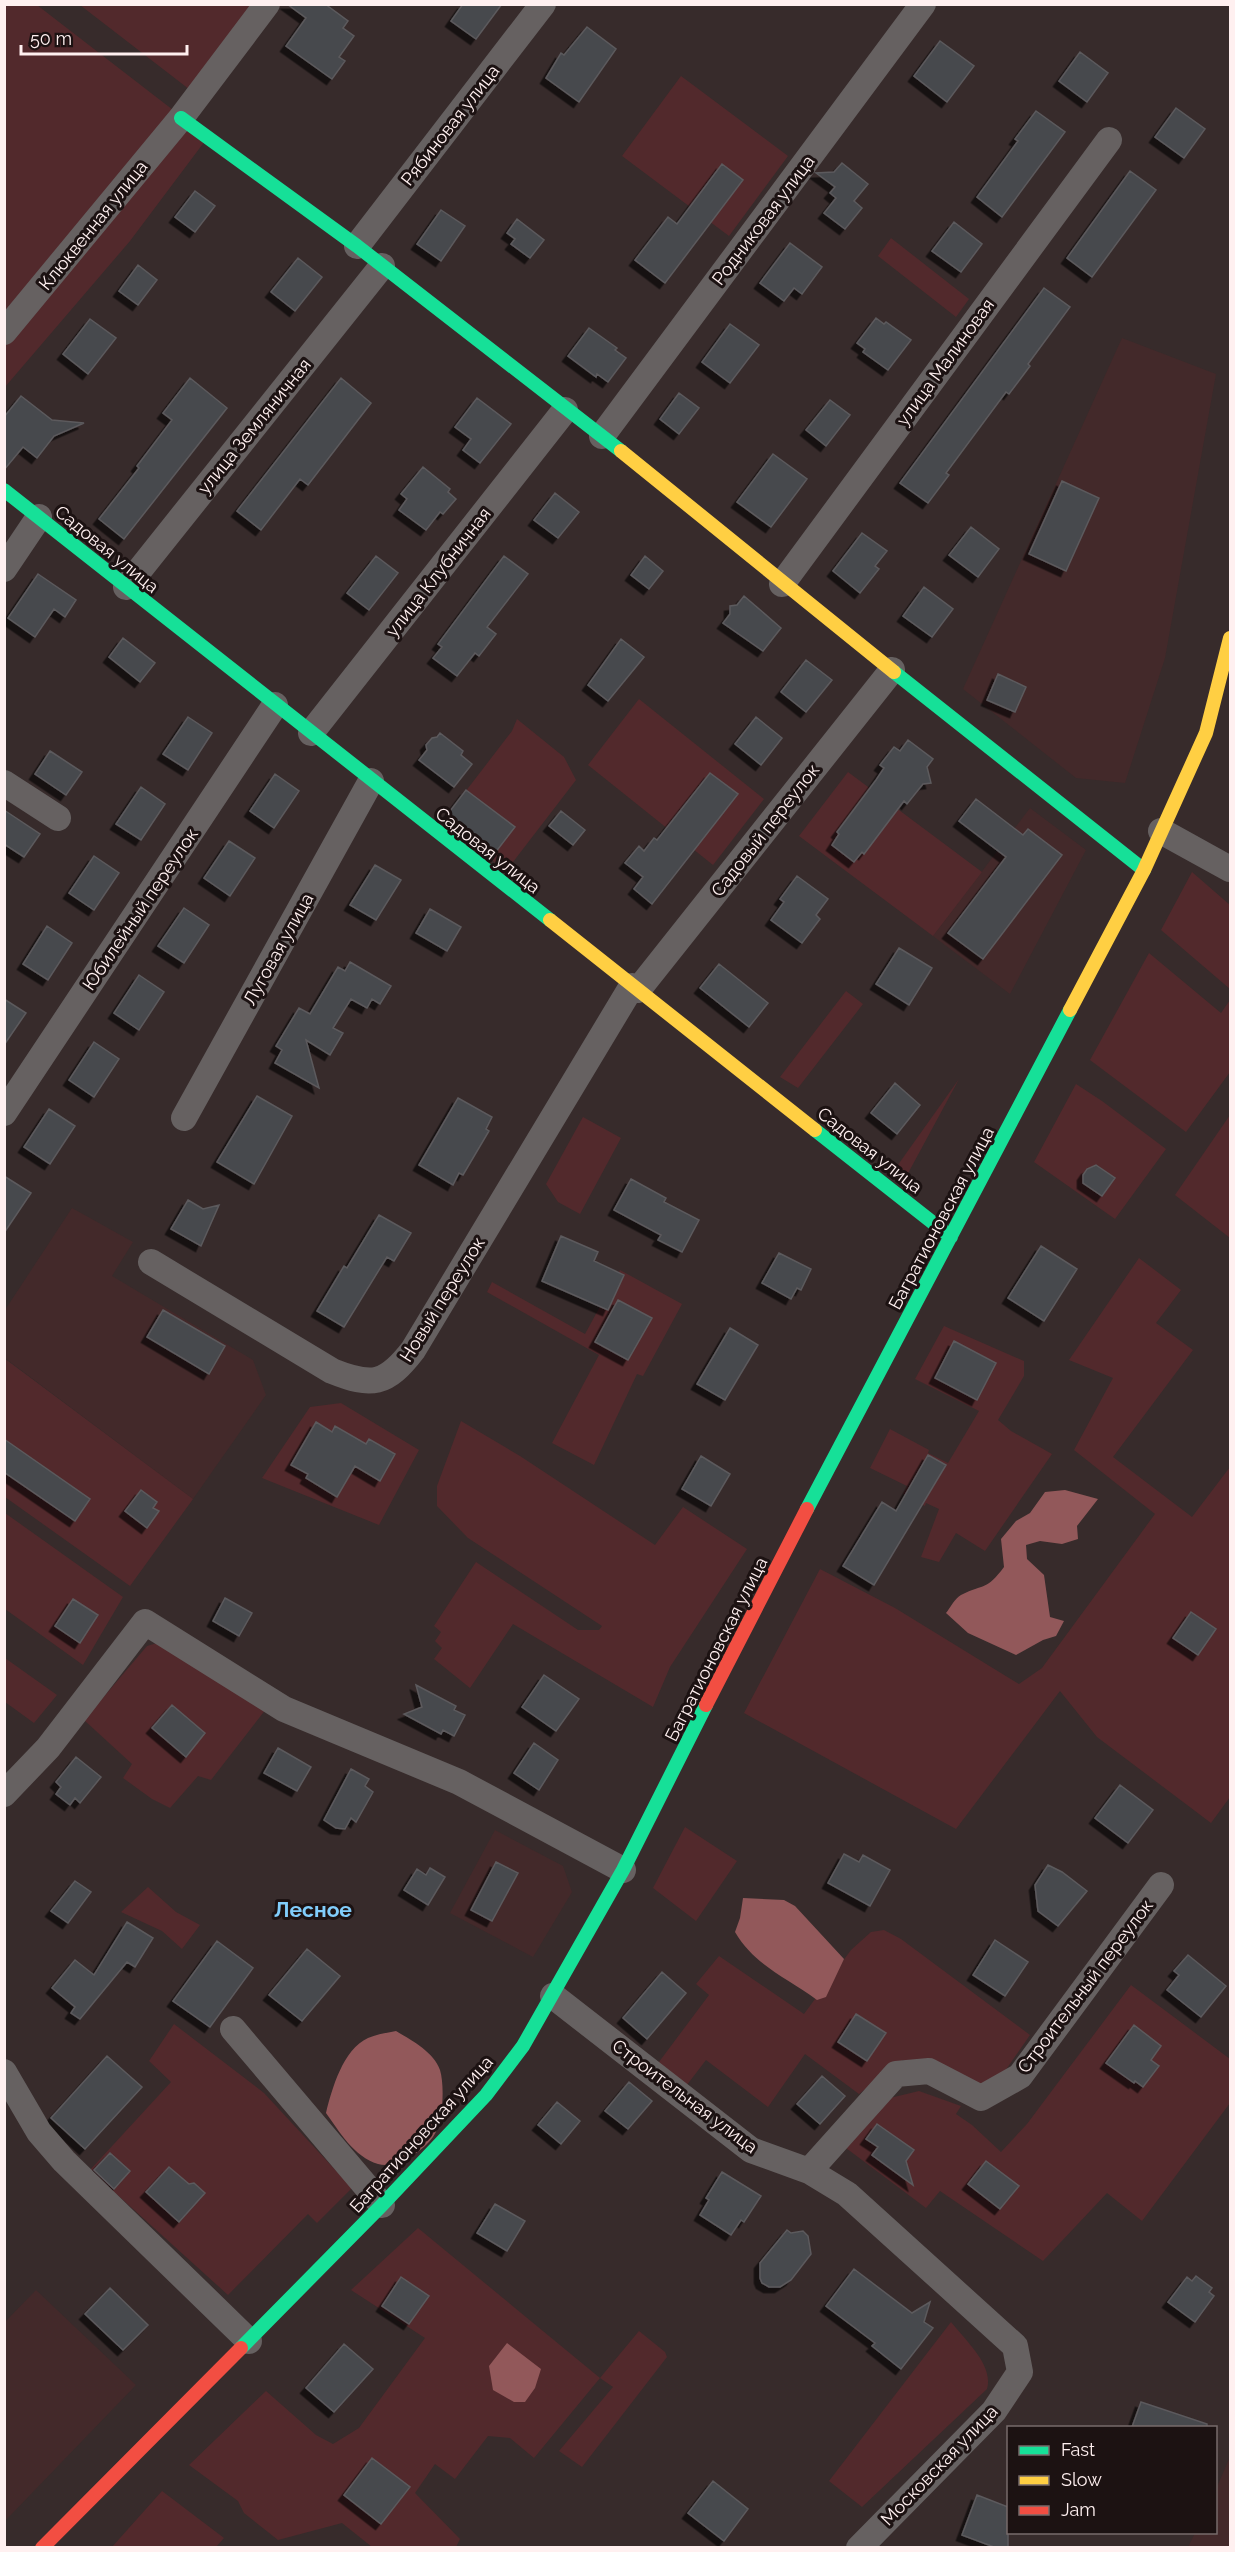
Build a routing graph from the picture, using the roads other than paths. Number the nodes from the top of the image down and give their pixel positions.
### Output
1 (267, 4) edge
2 (543, 4) edge
3 (923, 4) edge
4 (181, 118) junction
5 (1109, 140) dead end
6 (357, 246) junction
7 (382, 266) junction
8 (4, 333) edge
9 (565, 410) junction
10 (602, 436) junction
11 (4, 490) edge
12 (39, 517) junction
13 (4, 569) edge
14 (782, 584) junction
15 (126, 587) junction
16 (1230, 638) edge
17 (892, 670) junction
18 (275, 705) junction
19 (311, 733) junction
20 (371, 781) junction
21 (4, 783) edge
22 (58, 818) dead end
23 (1161, 831) junction
24 (1230, 869) edge
25 (1144, 870) junction
26 (635, 988) junction
27 (4, 1113) edge
28 (184, 1118) dead end
29 (951, 1237) junction
30 (151, 1262) dead end
31 (4, 1794) edge
32 (623, 1870) junction
33 (1161, 1885) dead end
34 (553, 1996) junction
35 (233, 2029) dead end
36 (4, 2072) edge
37 (809, 2171) junction
38 (382, 2205) junction
39 (249, 2341) junction
40 (1015, 2346) joint
41 (42, 2547) edge
42 (859, 2547) edge

1 - 4 street, Клюквенная улица
2 - 6 street, Рябиновая улица
3 - 10 street, Родниковая улица
4 - 6 street
4 - 8 street, Клюквенная улица
5 - 14 street, улица Малиновая
6 - 7 street
7 - 9 street
7 - 15 street, улица Земляничная
9 - 10 street
9 - 19 street, улица Клубничная
10 - 14 street
11 - 12 street, Садовая улица
12 - 13 street
12 - 15 street, Садовая улица
14 - 17 street
15 - 18 street, Садовая улица
16 - 23 street, Багратионовская улица
17 - 25 street
17 - 26 street, Садовый переулок
18 - 19 street, Садовая улица
18 - 27 street, Юбилейный переулок
19 - 20 street, Садовая улица
20 - 26 street, Садовая улица
20 - 28 street, Луговая улица
21 - 22 street
23 - 24 street
23 - 25 street, Багратионовская улица
25 - 29 street, Багратионовская улица
26 - 29 street, Садовая улица
26 - 30 street, Новый переулок
29 - 32 street, Багратионовская улица
31 - 32 street
32 - 34 street, Багратионовская улица
33 - 37 street, Строительный переулок
34 - 37 street, Строительная улица
34 - 38 street, Багратионовская улица
35 - 38 street
36 - 39 street
37 - 40 street, Строительная улица
38 - 39 street, Багратионовская улица
39 - 41 street, Багратионовская улица
40 - 42 street, Московская улица

